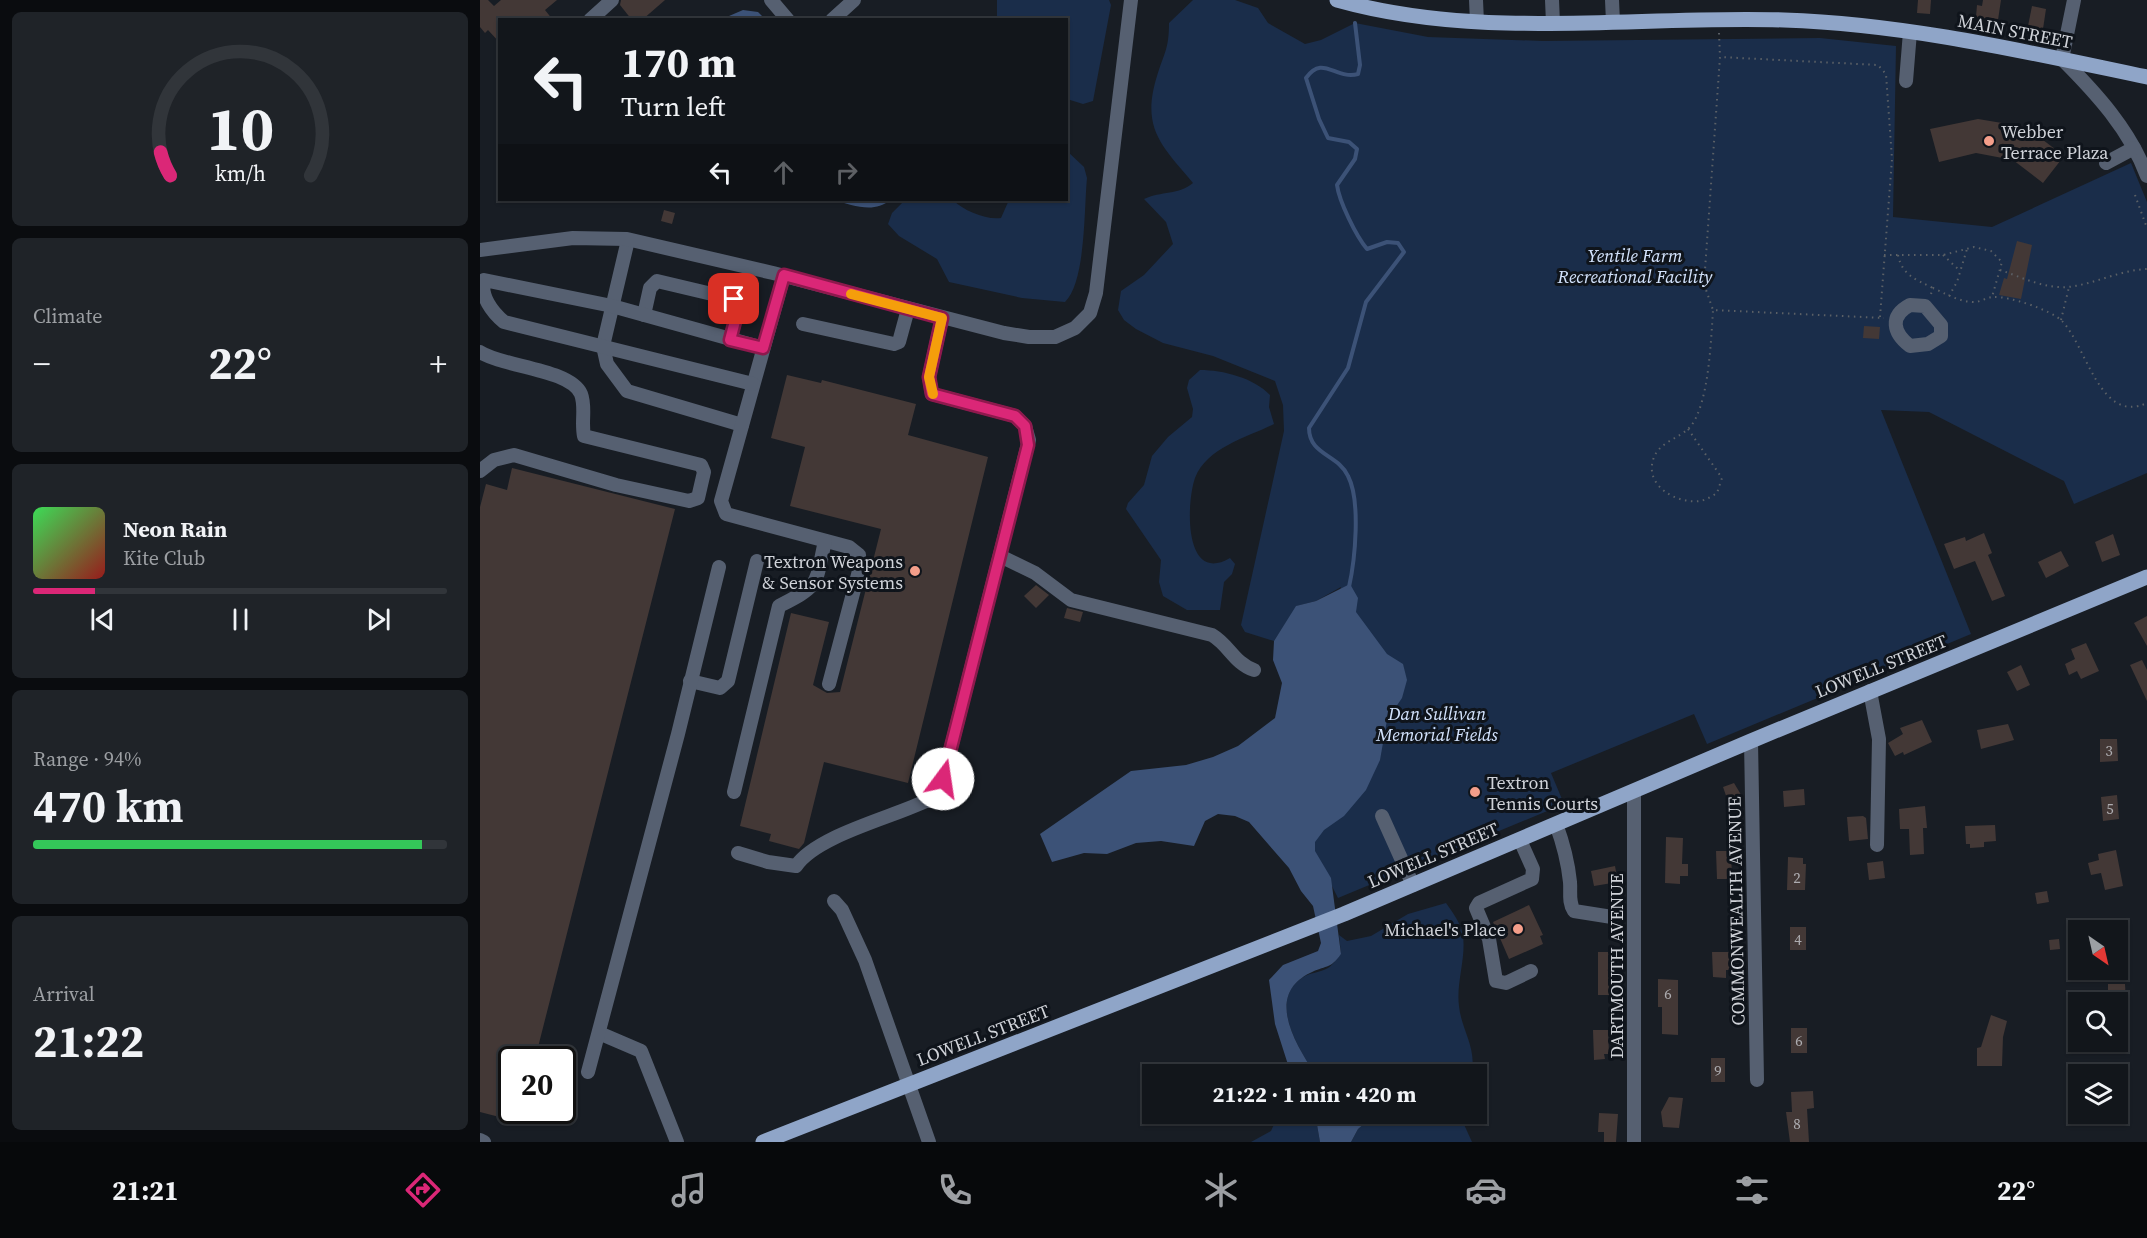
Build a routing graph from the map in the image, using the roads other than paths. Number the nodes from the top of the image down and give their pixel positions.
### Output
1 (612, 0) edge
2 (771, 0) edge
3 (854, 0) edge
4 (1131, 0) edge
5 (1337, 0) edge
6 (1476, 0) edge
7 (1552, 0) edge
8 (1612, 0) edge
9 (2074, 0) edge
10 (1399, 7) edge
11 (592, 18) edge
12 (786, 18) edge
13 (834, 18) edge
14 (1478, 22) junction
15 (1613, 22) junction
16 (1553, 23) junction
17 (1910, 32) junction
18 (2062, 60) junction
19 (2147, 76) edge
20 (1905, 81) dead end
21 (2134, 148) junction
22 (2106, 163) dead end
23 (2147, 176) edge
24 (628, 240) junction
25 (480, 250) edge
26 (784, 275) junction
27 (612, 306) junction
28 (908, 309) junction
29 (644, 315) junction
30 (942, 318) junction
31 (803, 324) dead end
32 (730, 340) junction
33 (603, 346) junction
34 (763, 348) junction
35 (480, 352) edge
36 (753, 384) junction
37 (742, 424) junction
38 (480, 471) edge
39 (825, 541) junction
40 (1000, 556) junction
41 (757, 561) dead end
42 (719, 567) dead end
43 (2147, 577) edge
44 (1254, 670) dead end
45 (690, 681) junction
46 (829, 684) dead end
47 (1870, 691) junction
48 (1751, 741) junction
49 (1634, 791) junction
50 (734, 792) dead end
51 (1382, 816) dead end
52 (1556, 824) junction
53 (1520, 840) junction
54 (1877, 845) dead end
55 (738, 853) dead end
56 (1413, 885) junction
57 (834, 901) dead end
58 (1612, 917) dead end
59 (1531, 971) dead end
60 (599, 1034) junction
61 (588, 1072) dead end
62 (1757, 1080) dead end
63 (908, 1086) junction
64 (677, 1142) edge
65 (763, 1142) edge
66 (929, 1142) edge
67 (1634, 1142) edge

1 - 11 street
2 - 12 street
3 - 13 street
4 - 30 street
5 - 10 main road, MAIN STREET
6 - 14 street
7 - 16 street
8 - 15 street
9 - 18 street
10 - 14 main road, MAIN STREET
14 - 16 main road, MAIN STREET
15 - 16 main road, MAIN STREET
15 - 17 main road, MAIN STREET
17 - 18 main road, MAIN STREET
17 - 20 street
18 - 19 main road, MAIN STREET
18 - 21 street
21 - 22 street
21 - 23 street
24 - 25 street
24 - 26 street
24 - 27 street
26 - 28 street
26 - 34 street
27 - 29 street
27 - 33 street
27 - 33 street
28 - 30 street
28 - 31 street
29 - 32 street
29 - 32 street
30 - 40 street
32 - 34 street
33 - 36 street
33 - 37 street
34 - 36 street
35 - 38 street
36 - 37 street
37 - 39 street
39 - 46 street
39 - 50 street
40 - 44 street
40 - 55 street
41 - 45 street
42 - 45 street
43 - 47 main road, LOWELL STREET
45 - 60 street
47 - 48 main road, LOWELL STREET
47 - 54 street
48 - 49 main road, LOWELL STREET
48 - 62 street, COMMONWEALTH AVENUE
49 - 52 main road, LOWELL STREET
49 - 67 street, DARTMOUTH AVENUE
51 - 56 street
52 - 53 main road, LOWELL STREET
52 - 58 street
53 - 56 main road, LOWELL STREET
53 - 59 street
56 - 63 main road, LOWELL STREET
57 - 63 street
60 - 61 street
60 - 64 street
63 - 65 main road, LOWELL STREET
63 - 66 street

